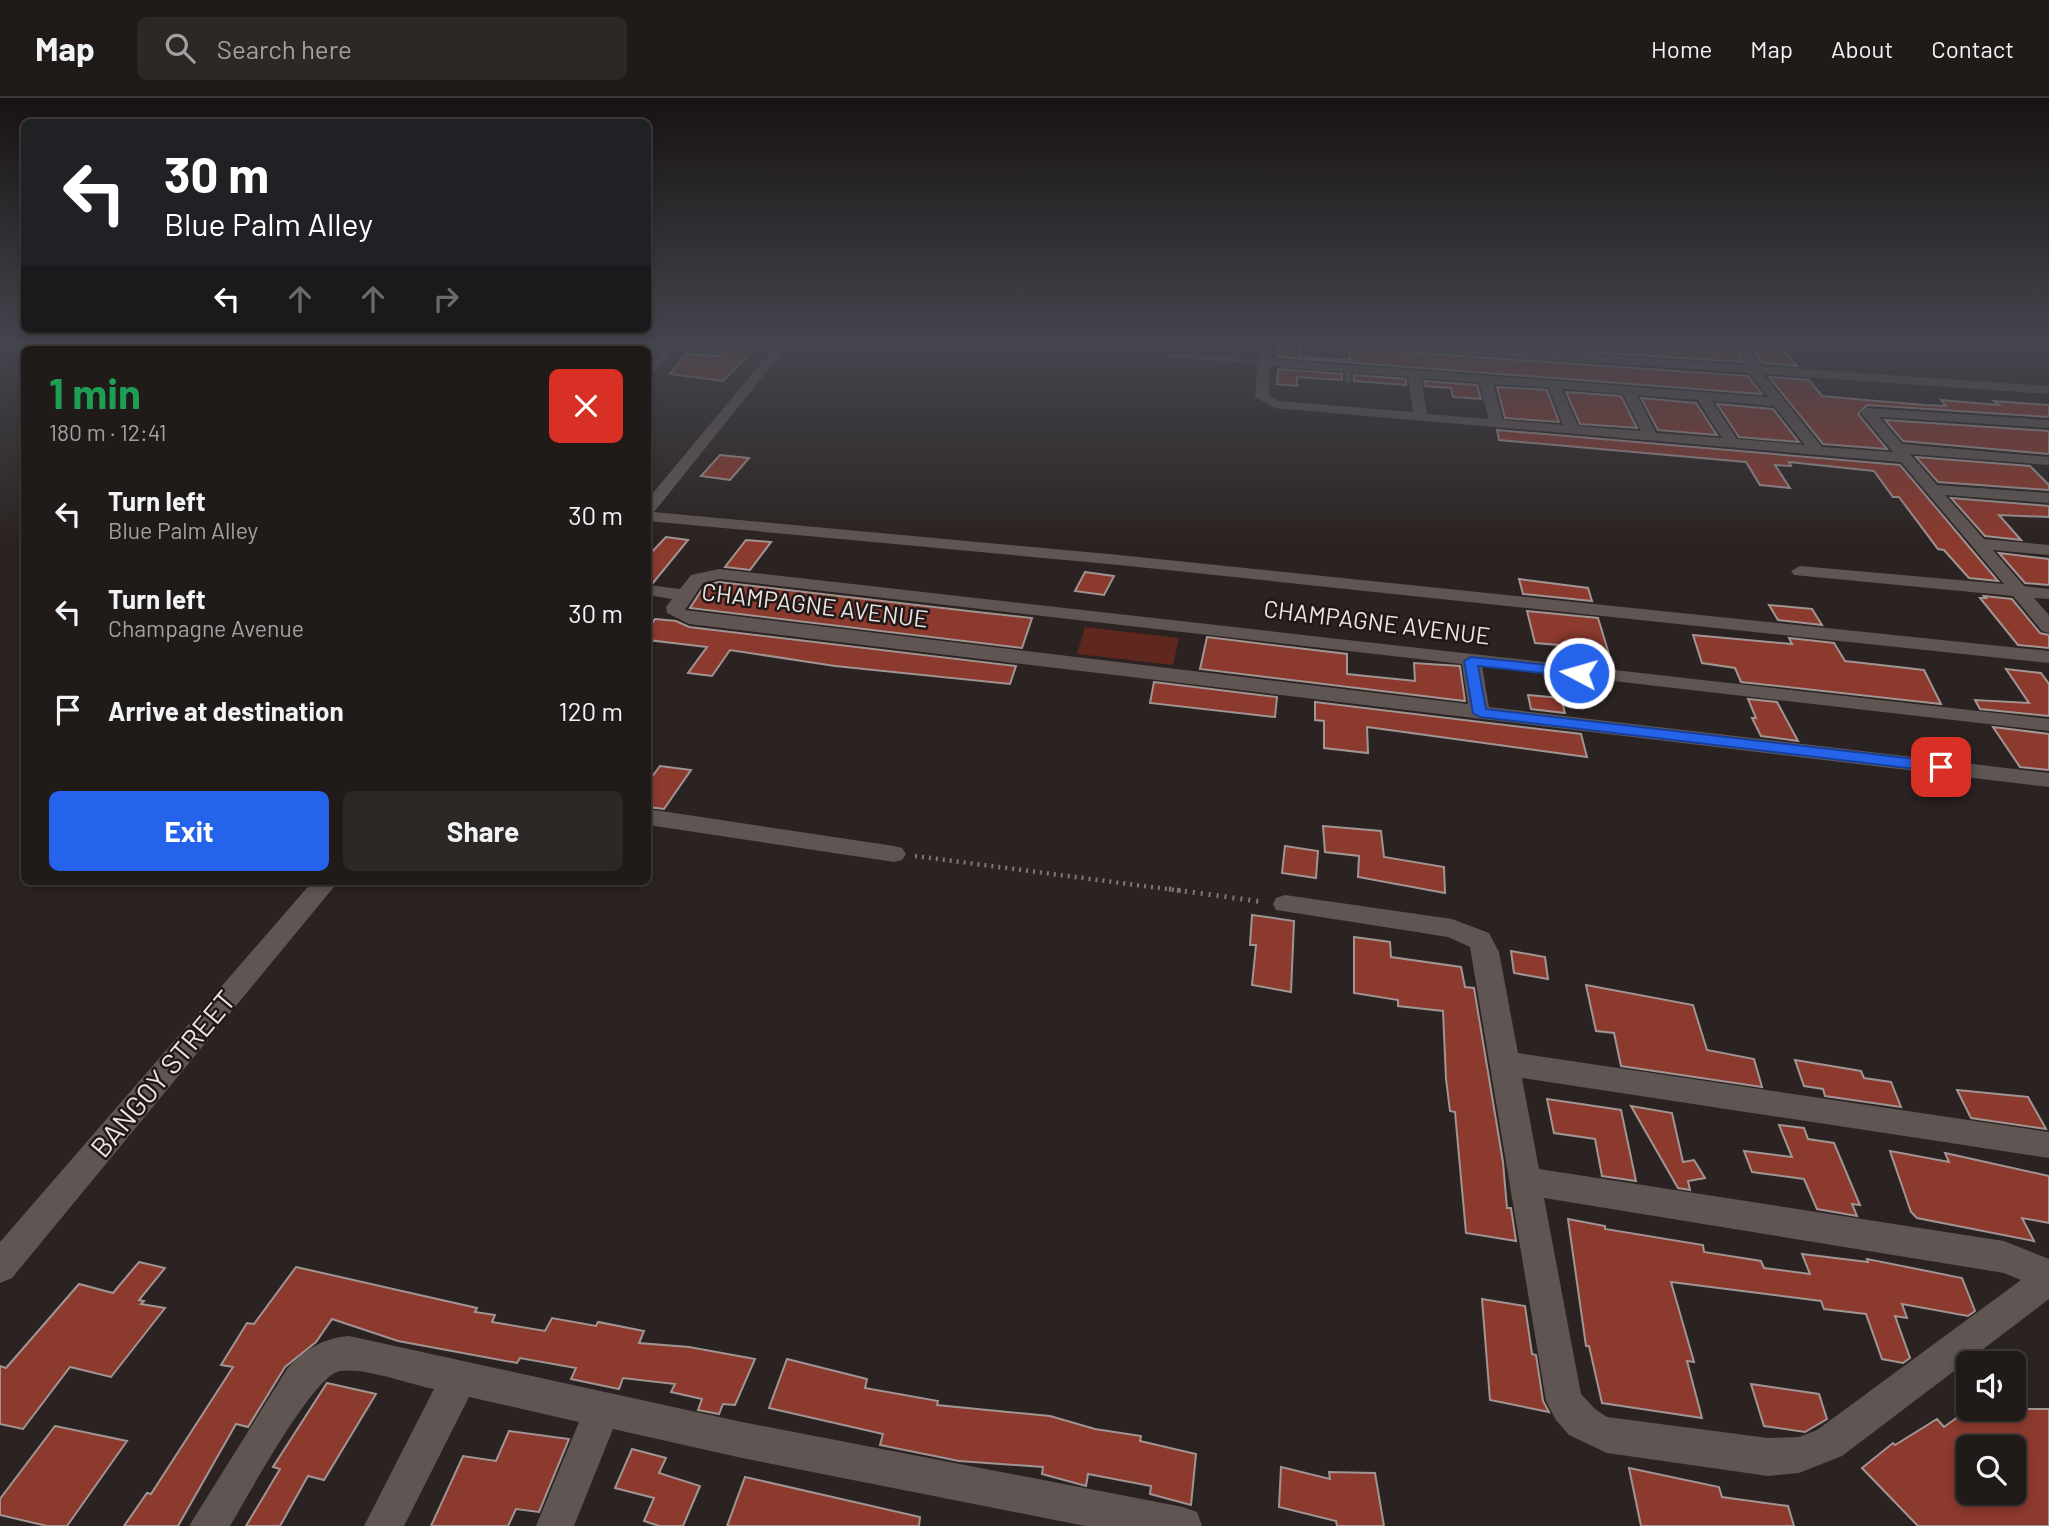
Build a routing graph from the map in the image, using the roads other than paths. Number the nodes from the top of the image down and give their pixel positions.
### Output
1 (728, 411) edge
2 (1355, 411) edge
3 (1420, 411) edge
4 (1494, 411) edge
5 (1564, 411) edge
6 (1638, 411) edge
7 (1711, 411) edge
8 (1785, 411) edge
9 (1421, 416) junction
10 (1497, 423) junction
11 (2049, 424) edge
12 (1572, 430) junction
13 (1650, 436) junction
14 (1732, 443) junction
15 (1817, 450) junction
16 (1902, 453) junction
17 (2049, 461) edge
18 (1932, 489) junction
19 (2049, 498) edge
20 (651, 505) edge
21 (651, 516) edge
22 (1978, 544) junction
23 (2049, 550) edge
24 (1801, 571) dead end
25 (651, 590) edge
26 (2019, 592) junction
27 (2049, 594) edge
28 (683, 595) junction
29 (2049, 627) edge
30 (2049, 657) edge
31 (1471, 661) junction
32 (1480, 713) junction
33 (2049, 725) edge
34 (2049, 780) edge
35 (651, 817) edge
36 (894, 854) road end
37 (323, 885) edge
38 (1285, 904) road end
39 (1504, 1063) junction
40 (2049, 1145) edge
41 (1524, 1181) junction
42 (0, 1267) edge
43 (2049, 1277) edge
44 (458, 1379) junction
45 (603, 1409) junction
46 (1155, 1523) edge
47 (208, 1526) edge
48 (383, 1526) edge
49 (555, 1526) edge

1 - 20 street
2 - 9 street
3 - 9 street
4 - 10 street
5 - 12 street
6 - 13 street
7 - 14 street
8 - 15 street
9 - 10 street
10 - 12 street
11 - 16 street
12 - 13 street
13 - 14 street
14 - 15 street
15 - 16 street
16 - 17 street
16 - 18 street
18 - 19 street
18 - 22 street
21 - 30 street
22 - 23 street
22 - 26 street
24 - 26 street
25 - 28 street
26 - 27 street
26 - 29 street
28 - 31 street, CHAMPAGNE AVENUE
28 - 32 street, CHAMPAGNE AVENUE
31 - 32 street
31 - 33 street, CHAMPAGNE AVENUE
32 - 34 street, CHAMPAGNE AVENUE
35 - 36 street
37 - 42 street, BANGOY STREET
38 - 39 street
39 - 40 street
39 - 41 street
41 - 43 street
41 - 43 street
44 - 45 street
44 - 47 street
44 - 48 street
45 - 46 street
45 - 49 street

